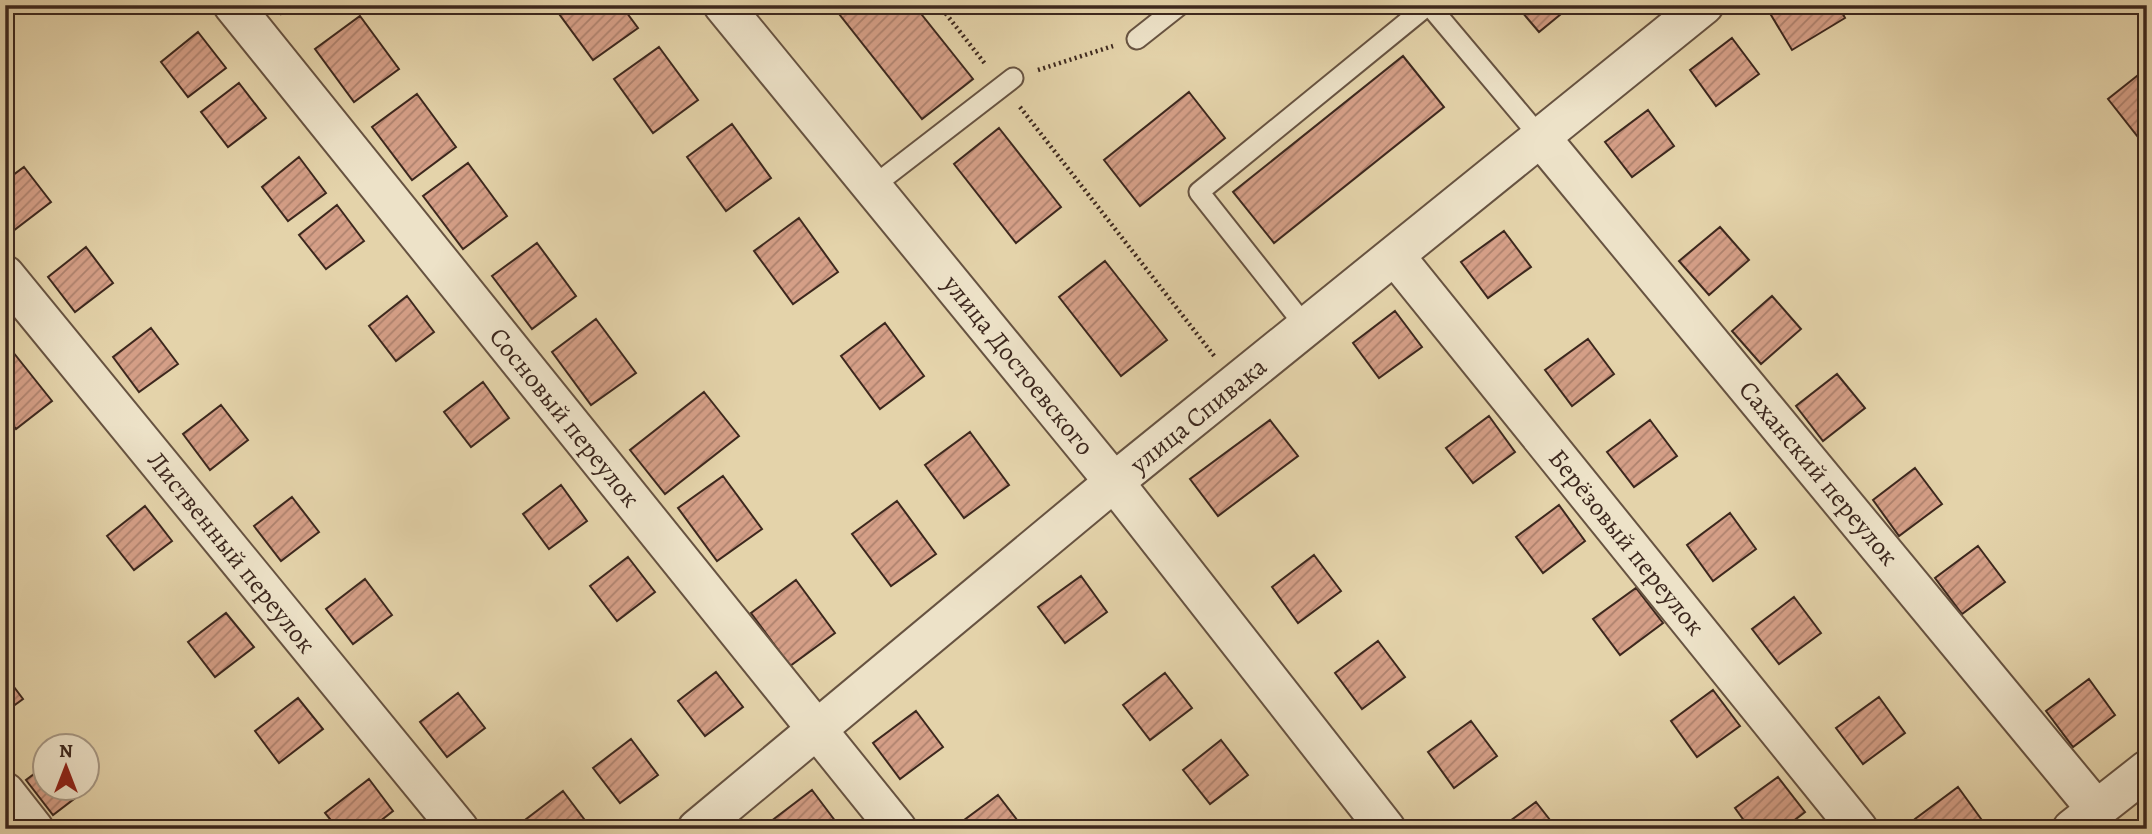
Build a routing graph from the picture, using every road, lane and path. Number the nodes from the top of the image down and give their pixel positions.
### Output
1 (233, 5) edge
2 (723, 5) edge
3 (939, 5) edge
4 (1180, 5) edge
5 (1429, 5) edge
6 (1704, 5) edge
7 (1138, 39) joint
8 (1008, 82) junction
9 (1541, 138) junction
10 (872, 187) junction
11 (1395, 256) junction
12 (5, 275) edge
13 (1306, 327) junction
14 (1236, 384) junction
15 (1114, 482) junction
16 (816, 728) junction
17 (2147, 771) edge
18 (5, 792) edge
19 (2084, 819) edge
20 (34, 829) edge
21 (459, 829) edge
22 (696, 829) edge
23 (897, 829) edge
24 (1386, 829) edge
25 (1858, 829) edge

1 - 16 street, Сосновый переулок
2 - 10 street, улица Достоевского
3 - 8 path
4 - 7 lane
5 - 9 lane
5 - 13 lane
6 - 9 street, улица Спивака
7 - 8 path
8 - 10 lane
8 - 14 path
9 - 11 street, улица Спивака
9 - 19 street, Саханский переулок
10 - 15 street, улица Достоевского
11 - 13 street, улица Спивака
11 - 25 street, Берёзовый переулок
12 - 21 street, Лиственный переулок
13 - 14 street, улица Спивака
14 - 15 street, улица Спивака
15 - 16 street, улица Спивака
15 - 24 street, улица Достоевского
16 - 22 street, улица Спивака
16 - 23 street, Сосновый переулок
17 - 19 street
18 - 20 street

